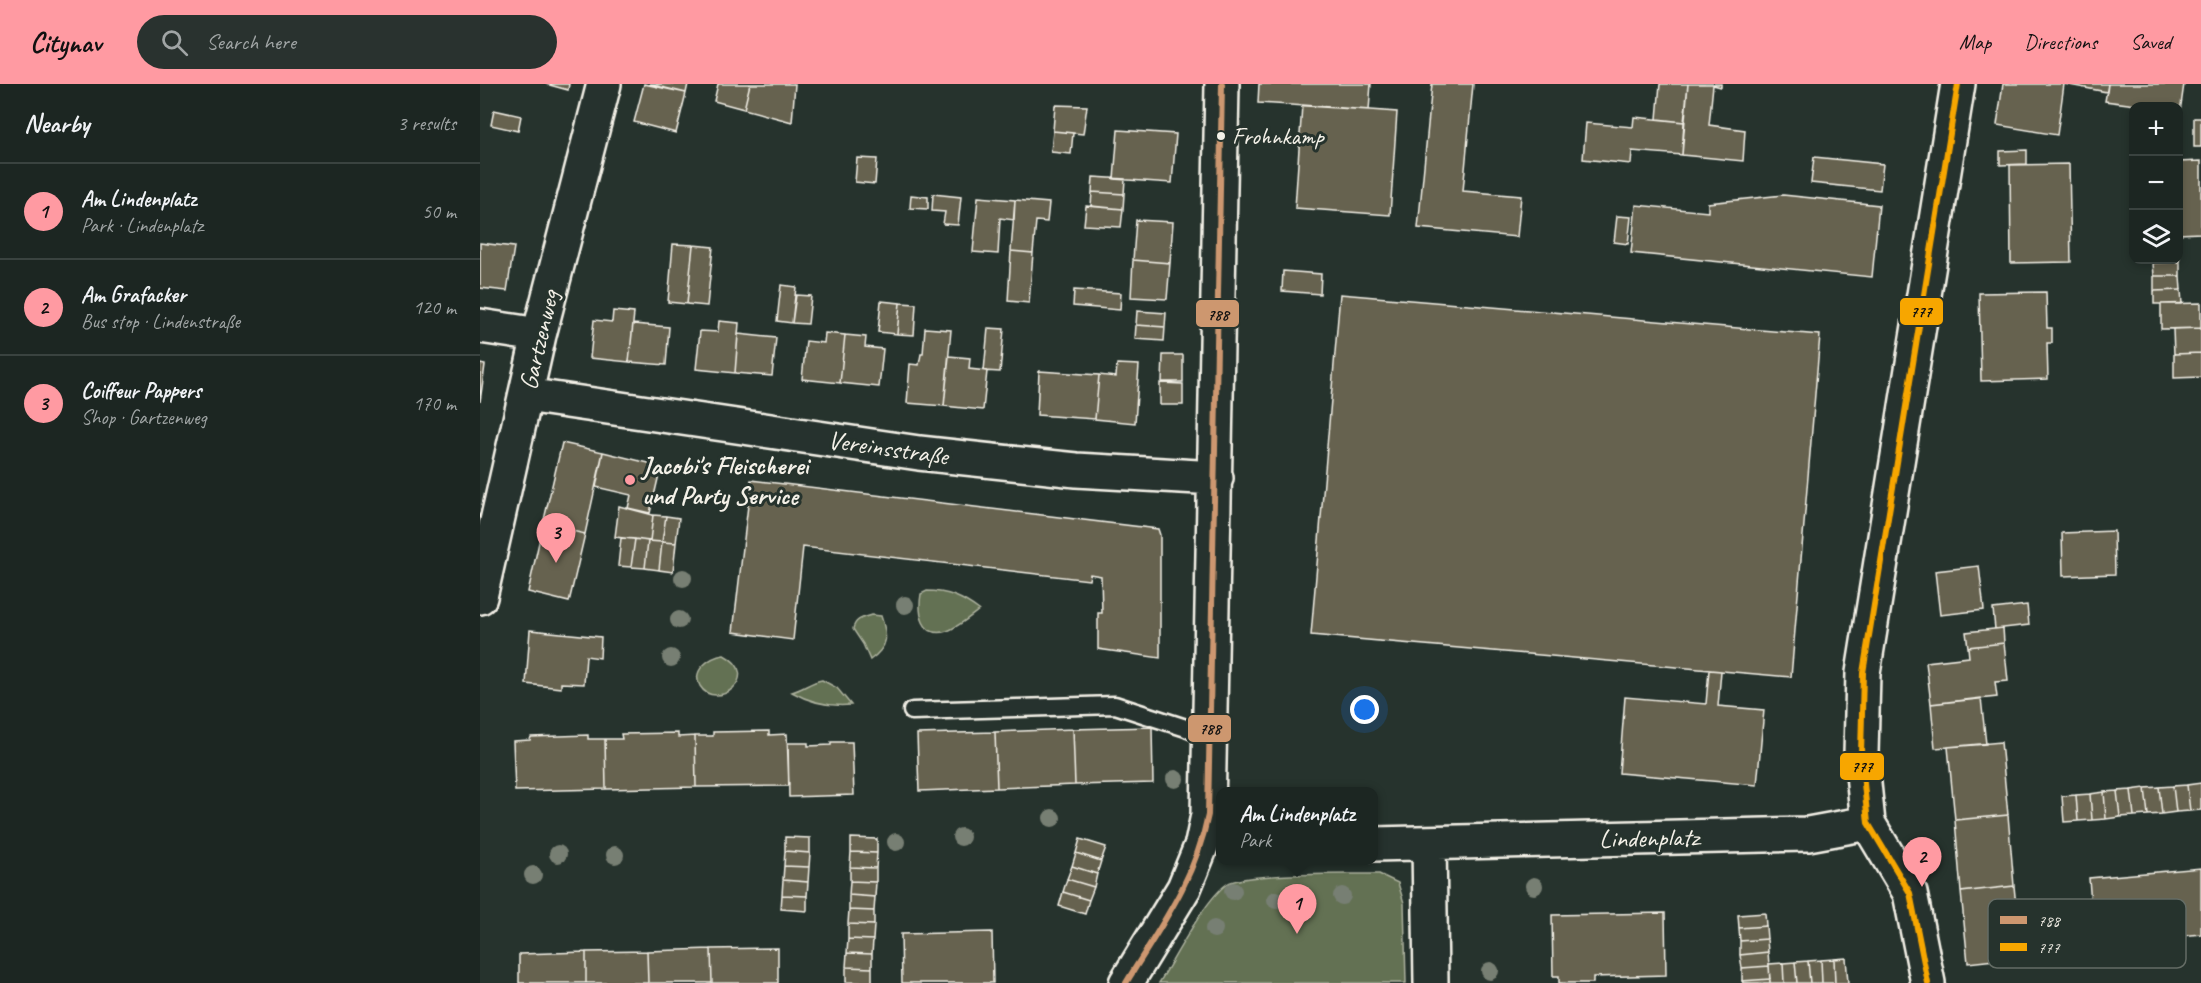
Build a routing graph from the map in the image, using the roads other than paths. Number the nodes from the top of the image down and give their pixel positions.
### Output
1 (603, 84) edge
2 (1222, 84) edge
3 (1958, 84) edge
4 (480, 327) edge
5 (539, 335) junction
6 (526, 395) junction
7 (1216, 478) junction
8 (480, 597) edge
9 (912, 711) dead end
10 (1210, 738) junction
11 (1868, 823) junction
12 (1378, 843) edge
13 (1429, 843) junction
14 (1211, 844) edge
15 (1126, 983) edge
16 (1431, 983) edge
17 (1928, 983) edge

1 - 5 street, Gartzenweg
2 - 7 street
3 - 11 street
4 - 5 street
5 - 6 street, Gartzenweg
6 - 7 street, Vereinsstraße
6 - 8 street, Gartzenweg
7 - 10 street
9 - 10 lane
10 - 14 street
11 - 13 street, Lindenplatz
11 - 17 street
12 - 13 street, Lindenplatz
13 - 16 street
14 - 15 street

